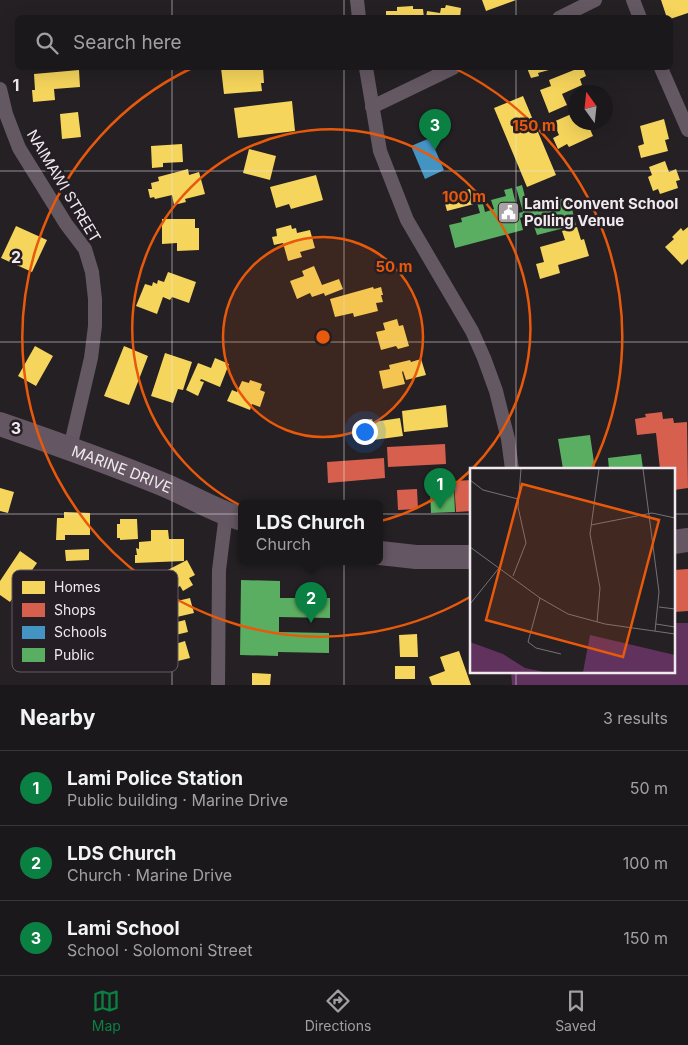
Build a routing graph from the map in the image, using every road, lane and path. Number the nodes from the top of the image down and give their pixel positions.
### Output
1 (357, 0) edge
2 (594, 0) edge
3 (633, 0) edge
4 (359, 15) edge
5 (565, 15) edge
6 (639, 15) edge
7 (366, 70) edge
8 (449, 70) edge
9 (662, 70) edge
10 (0, 89) edge
11 (372, 107) junction
12 (688, 130) edge
13 (0, 424) edge
14 (70, 448) junction
15 (512, 468) edge
16 (234, 517) edge
17 (383, 553) edge
18 (470, 557) edge
19 (218, 685) edge

1 - 4 street
2 - 5 street
3 - 6 street
7 - 11 street
8 - 11 street
9 - 12 street
10 - 14 street, NAIMAWI STREET
11 - 15 street
13 - 14 highway, MARINE DRIVE
14 - 16 highway, MARINE DRIVE
16 - 19 street
17 - 18 highway

